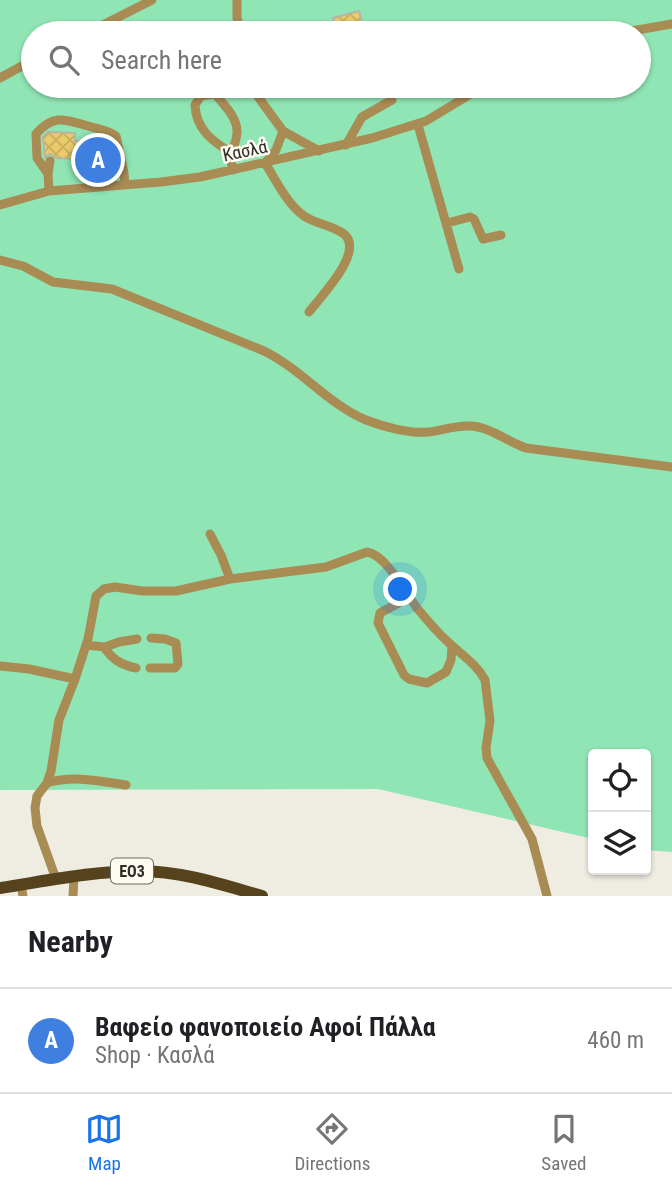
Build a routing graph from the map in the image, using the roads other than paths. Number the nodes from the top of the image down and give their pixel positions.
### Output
1 (152, 0) edge
2 (237, 0) edge
3 (111, 21) edge
4 (238, 21) edge
5 (672, 24) edge
6 (651, 28) edge
7 (21, 67) edge
8 (0, 78) edge
9 (200, 98) edge
10 (218, 98) edge
11 (259, 98) edge
12 (464, 98) edge
13 (392, 100) dead end
14 (418, 125) junction
15 (283, 131) junction
16 (346, 145) junction
17 (319, 150) junction
18 (230, 152) junction
19 (50, 161) dead end
20 (265, 163) junction
21 (233, 170) junction
22 (48, 174) junction
23 (125, 186) junction
24 (49, 191) junction
25 (0, 205) edge
26 (447, 223) junction
27 (501, 235) dead end
28 (0, 260) edge
29 (458, 269) dead end
30 (309, 312) dead end
31 (672, 467) edge
32 (210, 534) dead end
33 (230, 579) junction
34 (410, 597) junction
35 (151, 638) dead end
36 (137, 639) dead end
37 (86, 645) junction
38 (452, 646) junction
39 (104, 647) junction
40 (0, 666) edge
41 (136, 668) dead end
42 (150, 668) dead end
43 (75, 679) junction
44 (47, 783) junction
45 (126, 785) dead end
46 (74, 877) junction
47 (56, 879) junction
48 (0, 888) edge
49 (22, 890) edge
50 (243, 893) edge
51 (73, 896) edge
52 (262, 896) edge
53 (547, 896) edge

1 - 3 street
2 - 4 street
5 - 6 street
7 - 8 street
9 - 18 street
10 - 18 street
11 - 15 street
12 - 14 street, Κασλά
13 - 16 street
14 - 16 street, Κασλά
14 - 26 street
15 - 17 street
15 - 20 street
16 - 17 street, Κασλά
17 - 20 street, Κασλά
18 - 21 street
19 - 22 street
20 - 21 street, Κασλά
20 - 30 street
21 - 23 street, Κασλά
22 - 23 street
22 - 24 street
23 - 24 street, Κασλά
24 - 25 street, Κασλά
26 - 27 street
26 - 29 street
28 - 31 street
32 - 33 street
33 - 34 street
33 - 37 street
34 - 38 street
34 - 38 street
35 - 42 street
36 - 39 street
37 - 39 street
37 - 43 street
38 - 53 street
39 - 41 street
40 - 43 street
43 - 44 street
44 - 45 street
44 - 47 street
46 - 47 main road, ΕΟ3
46 - 50 main road, ΕΟ3
46 - 51 street
47 - 49 main road, ΕΟ3
48 - 49 main road, ΕΟ3
50 - 52 main road, ΕΟ3

